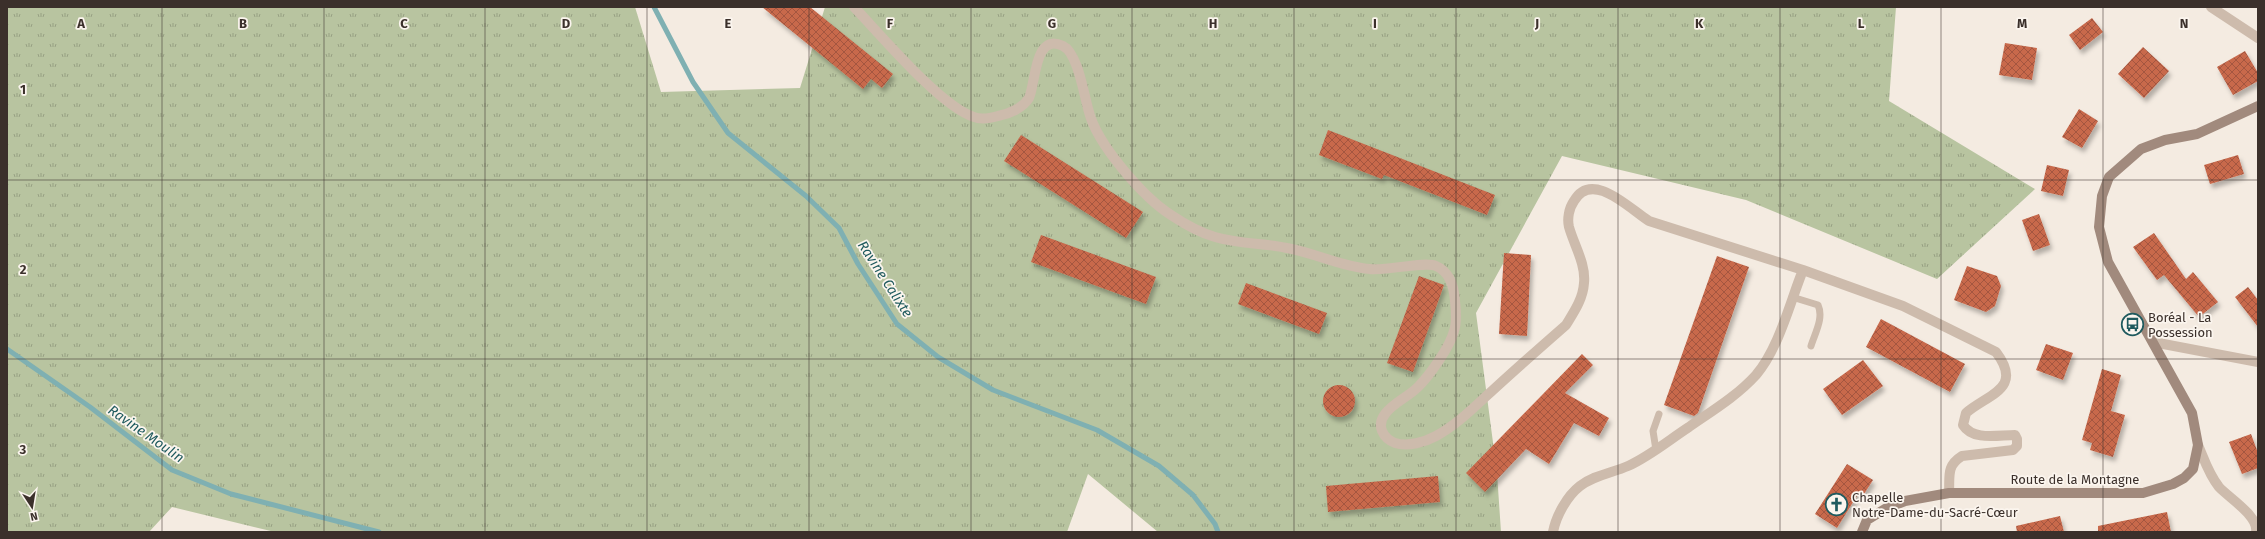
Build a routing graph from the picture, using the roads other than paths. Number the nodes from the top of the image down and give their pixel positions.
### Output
1 (854, 7) edge
2 (2211, 7) edge
3 (2258, 38) edge
4 (2258, 106) edge
5 (1802, 270) junction
6 (1792, 297) junction
7 (2153, 342) junction
8 (1811, 346) dead end
9 (2258, 362) edge
10 (1660, 414) dead end
11 (2198, 445) junction
12 (1656, 450) junction
13 (1949, 493) junction
14 (1553, 532) edge
15 (1862, 532) edge
16 (2256, 532) edge

1 - 5 street
2 - 3 street
4 - 7 main road, Route de la Montagne
5 - 6 street
5 - 13 street
6 - 8 lane
6 - 12 street
7 - 9 street
7 - 11 main road, Route de la Montagne
10 - 12 lane
11 - 13 main road, Route de la Montagne
11 - 16 street
12 - 14 street
13 - 15 main road, Route de la Montagne

